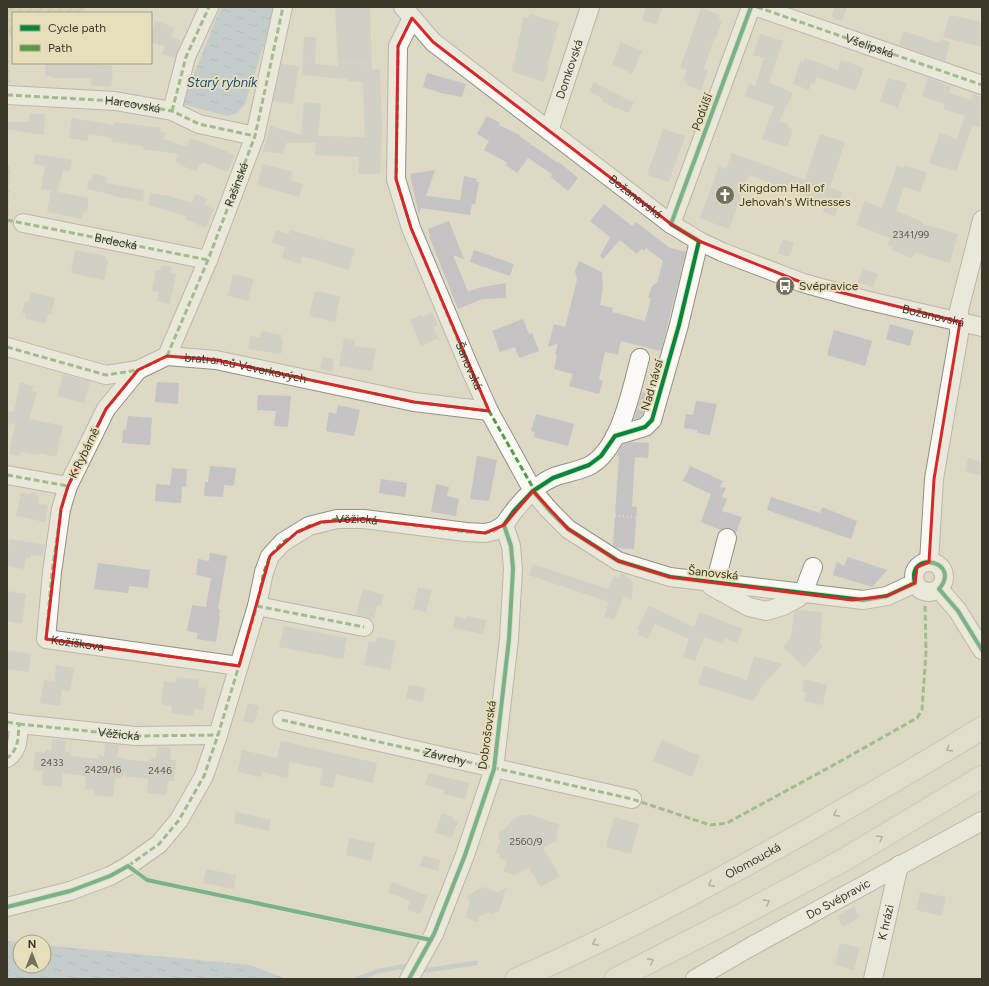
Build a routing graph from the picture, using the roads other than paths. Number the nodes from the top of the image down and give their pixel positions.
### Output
1 (209, 7) edge
2 (283, 7) edge
3 (590, 7) edge
4 (751, 7) edge
5 (757, 7) edge
6 (407, 12) edge
7 (982, 85) edge
8 (7, 96) edge
9 (172, 111) junction
10 (549, 131) junction
11 (254, 136) junction
12 (982, 220) edge
13 (23, 223) dead end
14 (671, 224) junction
15 (699, 241) junction
16 (208, 260) junction
17 (960, 322) junction
18 (982, 327) edge
19 (7, 347) edge
20 (167, 356) junction
21 (640, 358) dead end
22 (138, 370) junction
23 (489, 412) junction
24 (615, 436) junction
25 (7, 475) edge
26 (68, 486) junction
27 (533, 491) junction
28 (504, 525) junction
29 (725, 545) road end
30 (929, 562) junction
31 (710, 583) junction
32 (915, 583) junction
33 (939, 589) junction
34 (257, 606) junction
35 (364, 627) dead end
36 (982, 650) edge
37 (239, 666) junction
38 (282, 720) dead end
39 (13, 723) edge
40 (982, 728) edge
41 (218, 735) junction
42 (7, 758) edge
43 (494, 769) junction
44 (982, 777) edge
45 (632, 800) dead end
46 (982, 821) edge
47 (899, 865) junction
48 (7, 906) edge
49 (409, 979) edge
50 (516, 979) edge
51 (616, 979) edge
52 (695, 979) edge
53 (873, 979) edge

1 - 9 street
2 - 11 street, Rašínská
3 - 10 street, Domkovská
4 - 14 street, Podůlší
5 - 7 street, Všelipská
6 - 10 street, Božanovská
6 - 23 street, Šanovská
8 - 9 street, Harcovská
9 - 11 street, Harcovská
10 - 14 street, Božanovská
11 - 16 street, Rašínská
12 - 17 street
13 - 16 street, Brdecká
14 - 15 street, Božanovská
15 - 17 street, Božanovská
15 - 24 street, Nad návsí
16 - 20 street, Rašínská
17 - 18 street, Božanovská
17 - 30 street
19 - 22 street
20 - 22 street
20 - 23 street, bratranců Veverkových
21 - 24 street
22 - 26 street, K Rybárně
23 - 27 street, Šanovská
24 - 27 street
25 - 26 street, K Rybárně
26 - 37 street, Kožíškova
27 - 28 street
27 - 31 street, Šanovská
28 - 34 street, Věžická
28 - 43 street, Dobrošovská
29 - 31 street
30 - 32 street
30 - 33 street
31 - 32 street
32 - 33 street
33 - 36 street
34 - 35 street
34 - 37 street, Věžická
37 - 41 street, Věžická
38 - 43 street, Závrchy
39 - 41 street, Věžická
39 - 42 street, Věžická
40 -> 50 highway, Olomoucká
41 - 48 street, Věžická
43 - 45 street, Závrchy
43 - 49 street, Dobrošovská
51 -> 44 highway
46 - 47 street, Do Svépravic
47 - 52 street, Do Svépravic
47 - 53 street, K hrázi

